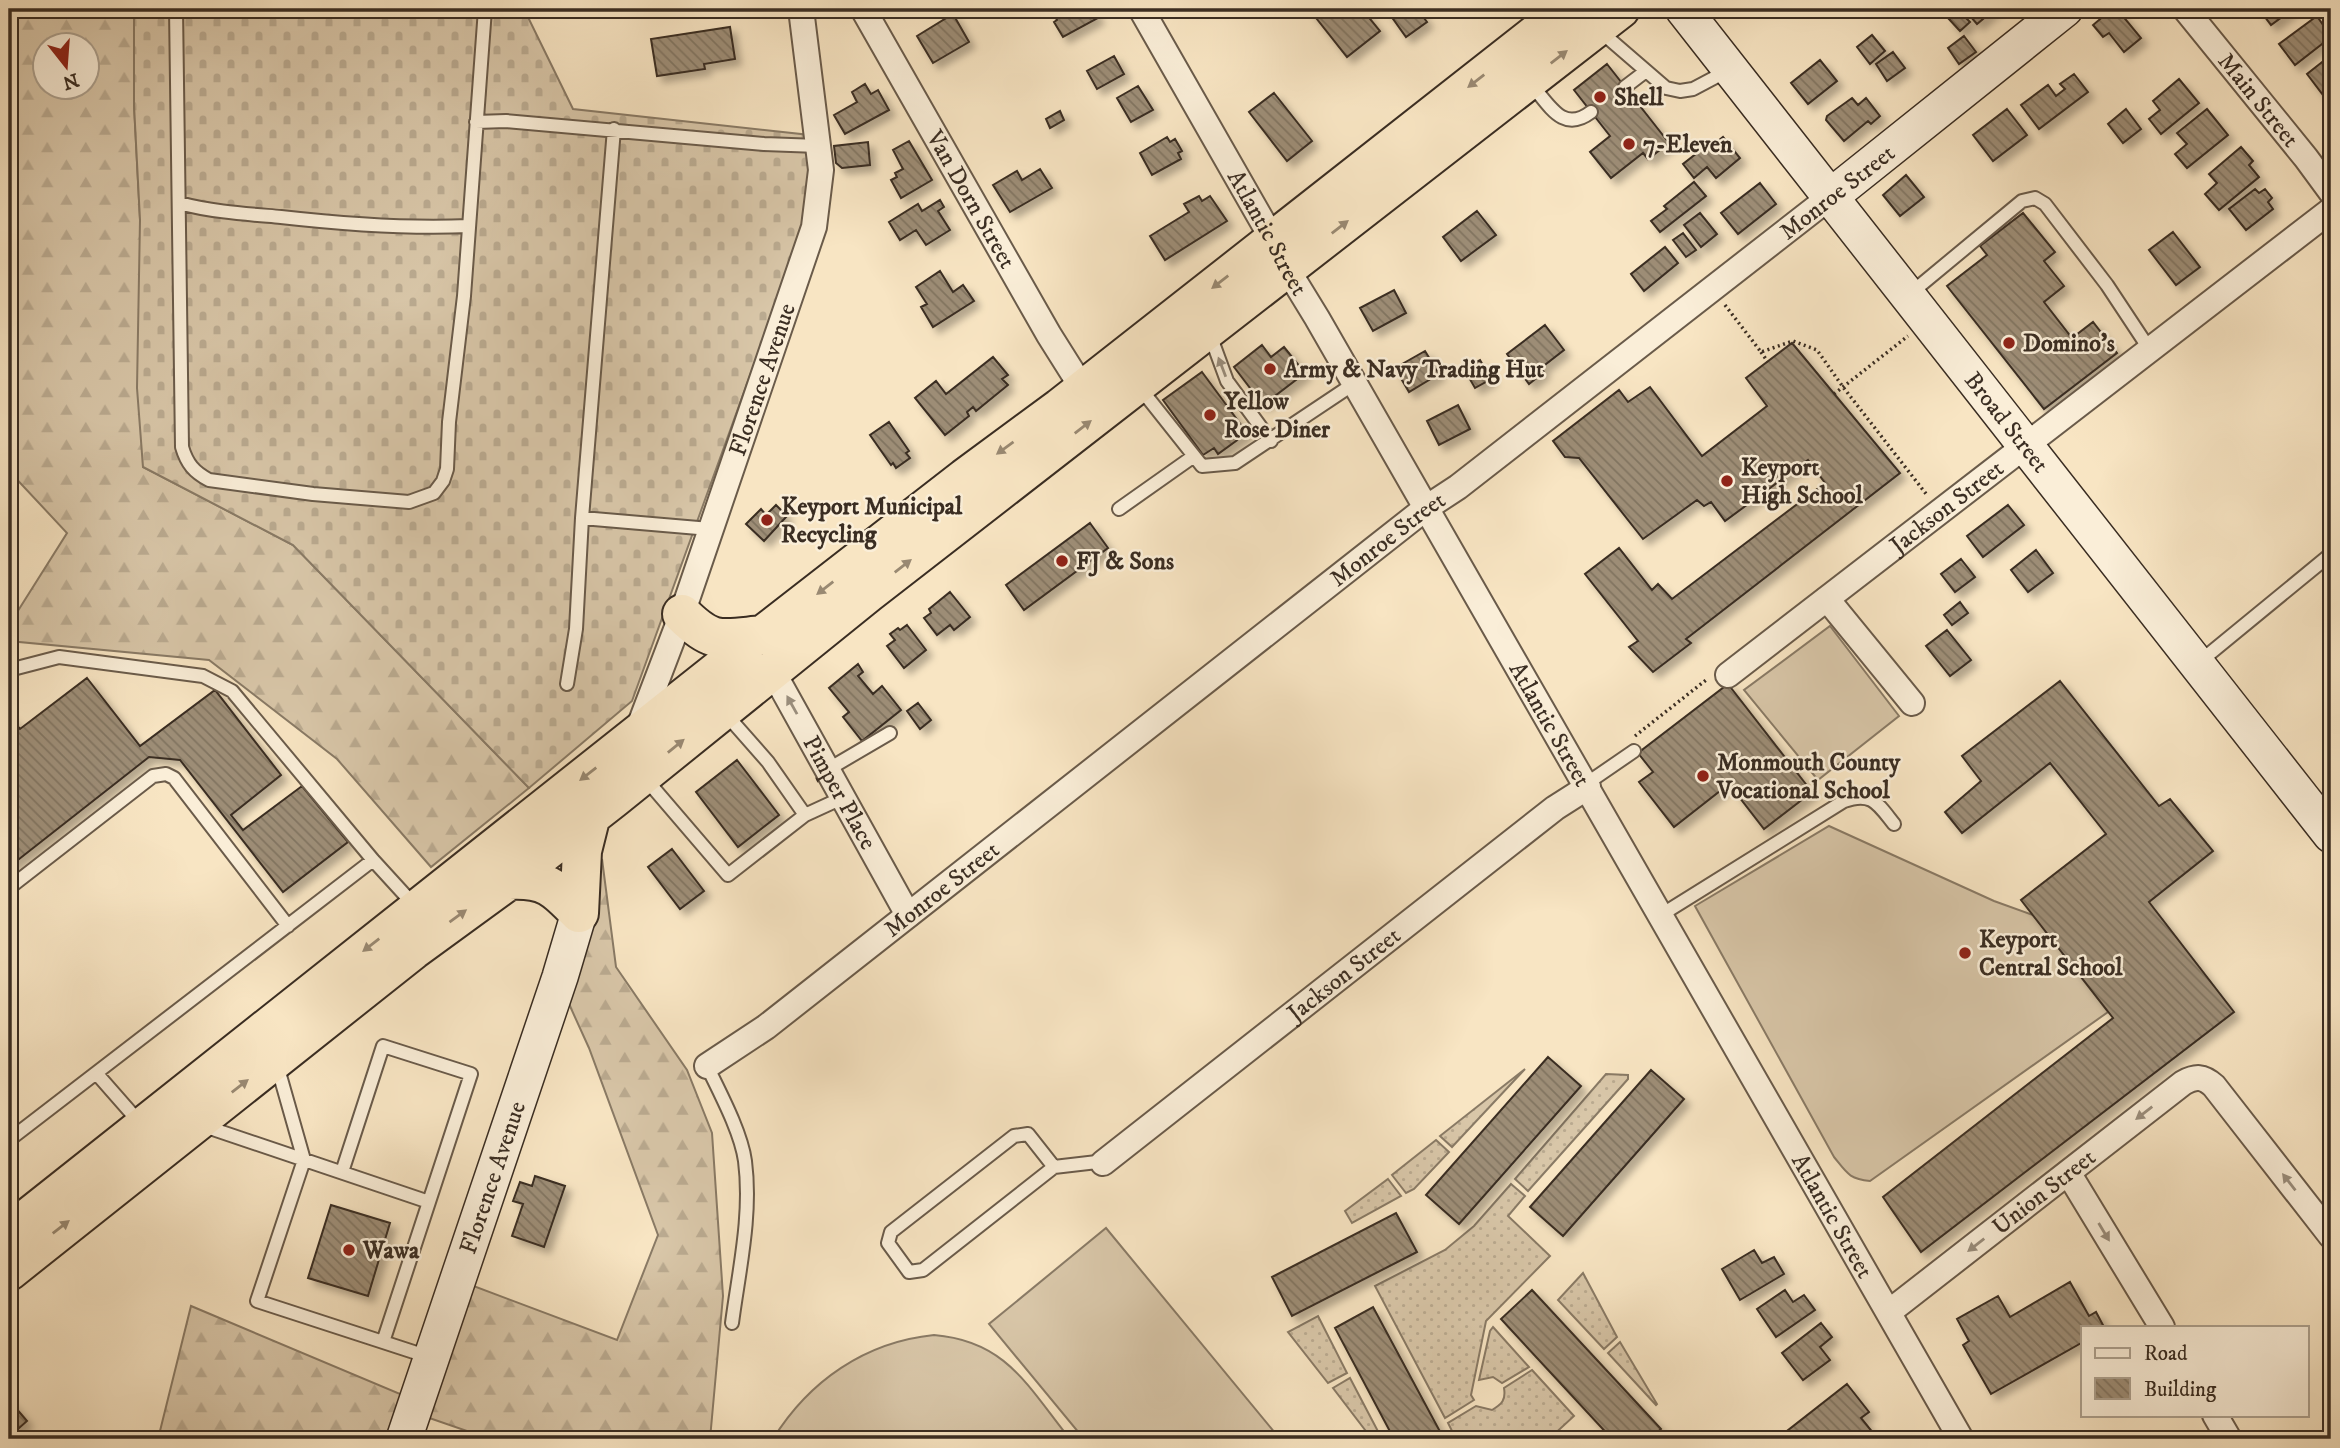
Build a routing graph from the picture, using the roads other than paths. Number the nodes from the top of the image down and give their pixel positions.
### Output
1 (176, 9) edge
2 (485, 9) edge
3 (801, 9) edge
4 (863, 9) edge
5 (1140, 9) edge
6 (1683, 9) edge
7 (2066, 9) edge
8 (2185, 9) edge
9 (1595, 15) edge
10 (1731, 70) junction
11 (1646, 71) junction
12 (1528, 80) junction
13 (1625, 87) dead end
14 (1591, 112) dead end
15 (475, 122) junction
16 (614, 129) junction
17 (818, 146) junction
18 (2324, 166) edge
19 (2331, 192) edge
20 (1830, 197) junction
21 (179, 203) junction
22 (2331, 210) edge
23 (469, 226) junction
24 (1280, 254) junction
25 (1908, 295) junction
26 (1208, 330) junction
27 (2150, 350) junction
28 (1355, 383) junction
29 (1138, 385) junction
30 (1083, 389) junction
31 (1270, 440) junction
32 (2026, 446) junction
33 (1194, 456) junction
34 (1426, 508) junction
35 (1119, 509) dead end
36 (582, 518) junction
37 (710, 529) junction
38 (2331, 554) edge
39 (1827, 599) junction
40 (682, 614) junction
41 (768, 652) junction
42 (2197, 664) junction
43 (9, 670) edge
44 (1719, 676) road end
45 (567, 684) dead end
46 (1912, 703) dead end
47 (722, 709) junction
48 (890, 733) dead end
49 (635, 736) junction
50 (1632, 745) road end
51 (827, 771) junction
52 (642, 774) junction
53 (1587, 786) junction
54 (842, 798) junction
55 (591, 815) junction
56 (805, 815) junction
57 (1894, 824) dead end
58 (2331, 835) edge
59 (373, 860) junction
60 (509, 880) junction
61 (9, 888) edge
62 (417, 909) junction
63 (579, 914) junction
64 (908, 915) junction
65 (1661, 915) junction
66 (288, 926) junction
67 (275, 1058) junction
68 (707, 1066) joint
69 (97, 1074) junction
70 (194, 1123) junction
71 (142, 1126) junction
72 (9, 1140) edge
73 (304, 1160) junction
74 (1103, 1163) joint
75 (1054, 1167) junction
76 (342, 1172) junction
77 (2069, 1174) junction
78 (429, 1202) junction
79 (16, 1222) edge
80 (2331, 1236) edge
81 (9, 1271) edge
82 (1889, 1312) junction
83 (732, 1323) dead end
84 (2161, 1326) edge
85 (383, 1342) junction
86 (433, 1359) junction
87 (2216, 1416) edge
88 (404, 1439) edge
89 (1961, 1439) edge
90 (2229, 1439) edge

1 - 21 lane
2 - 15 lane
3 - 17 street, Florence Avenue
4 - 30 street, Van Dorn Street
5 - 24 street, Atlantic Street
6 - 10 main road, Broad Street
7 - 20 main road, Monroe Street
8 - 18 street, Main Street
9 - 11 lane
12 -> 9 highway
9 -> 24 highway
10 - 11 lane
10 - 20 main road, Broad Street
11 - 13 lane
12 - 14 lane
24 -> 12 highway
15 - 16 lane
15 - 23 lane
16 - 17 lane
16 - 36 lane
17 - 37 street, Florence Avenue
18 - 19 street, Main Street
20 - 25 main road, Broad Street
20 - 34 street, Monroe Street
21 - 23 lane
21 - 23 lane
22 - 27 street, Jackson Street
24 - 26 highway
24 - 28 street, Atlantic Street
24 -> 30 highway
25 - 27 lane
25 - 32 main road, Broad Street
26 - 29 highway
31 -> 26 lane
27 - 32 street, Jackson Street
28 - 31 lane
28 - 34 street, Atlantic Street
29 - 33 lane
41 -> 29 highway
30 -> 41 highway
31 - 33 lane
32 - 39 street, Jackson Street
32 - 42 main road, Broad Street
33 - 35 lane
34 - 53 street, Atlantic Street
34 - 64 street, Monroe Street
36 - 37 lane
36 - 45 lane
37 - 40 street, Florence Avenue
38 - 42 lane
39 - 44 street, Jackson Street
39 - 46 street
40 - 41 highway
40 - 49 street, Florence Avenue
41 - 47 highway
41 - 49 highway
51 -> 41 street, Pimper Place
42 - 58 main road, Broad Street
43 - 59 lane
52 -> 47 highway
47 - 56 lane
48 - 51 lane
49 -> 62 highway
50 - 53 lane
51 - 54 street, Pimper Place
52 - 55 highway
52 - 56 lane
53 - 65 street, Atlantic Street
53 - 74 street, Jackson Street
54 - 56 lane
54 - 64 street, Pimper Place
55 - 60 highway
55 - 63 highway
57 - 65 lane
59 - 62 lane
59 - 66 lane
60 - 63 highway
67 -> 60 highway
61 - 66 lane
62 -> 71 highway
63 - 86 main road, Florence Avenue
64 - 68 street, Monroe Street
65 - 82 street, Atlantic Street
66 - 69 lane
70 -> 67 highway
67 - 73 lane
68 - 83 lane
69 - 71 lane
69 - 72 lane
70 - 73 lane
81 -> 70 highway
71 - 79 highway
73 - 76 lane
73 - 85 lane
74 - 75 lane
75 - 75 lane
76 - 78 lane
76 - 78 lane
80 -> 77 street, Union Street
77 -> 82 street, Union Street
77 -> 84 street
78 - 85 lane
82 - 89 street, Atlantic Street
85 - 86 lane
86 - 88 main road, Florence Avenue
87 - 90 street

